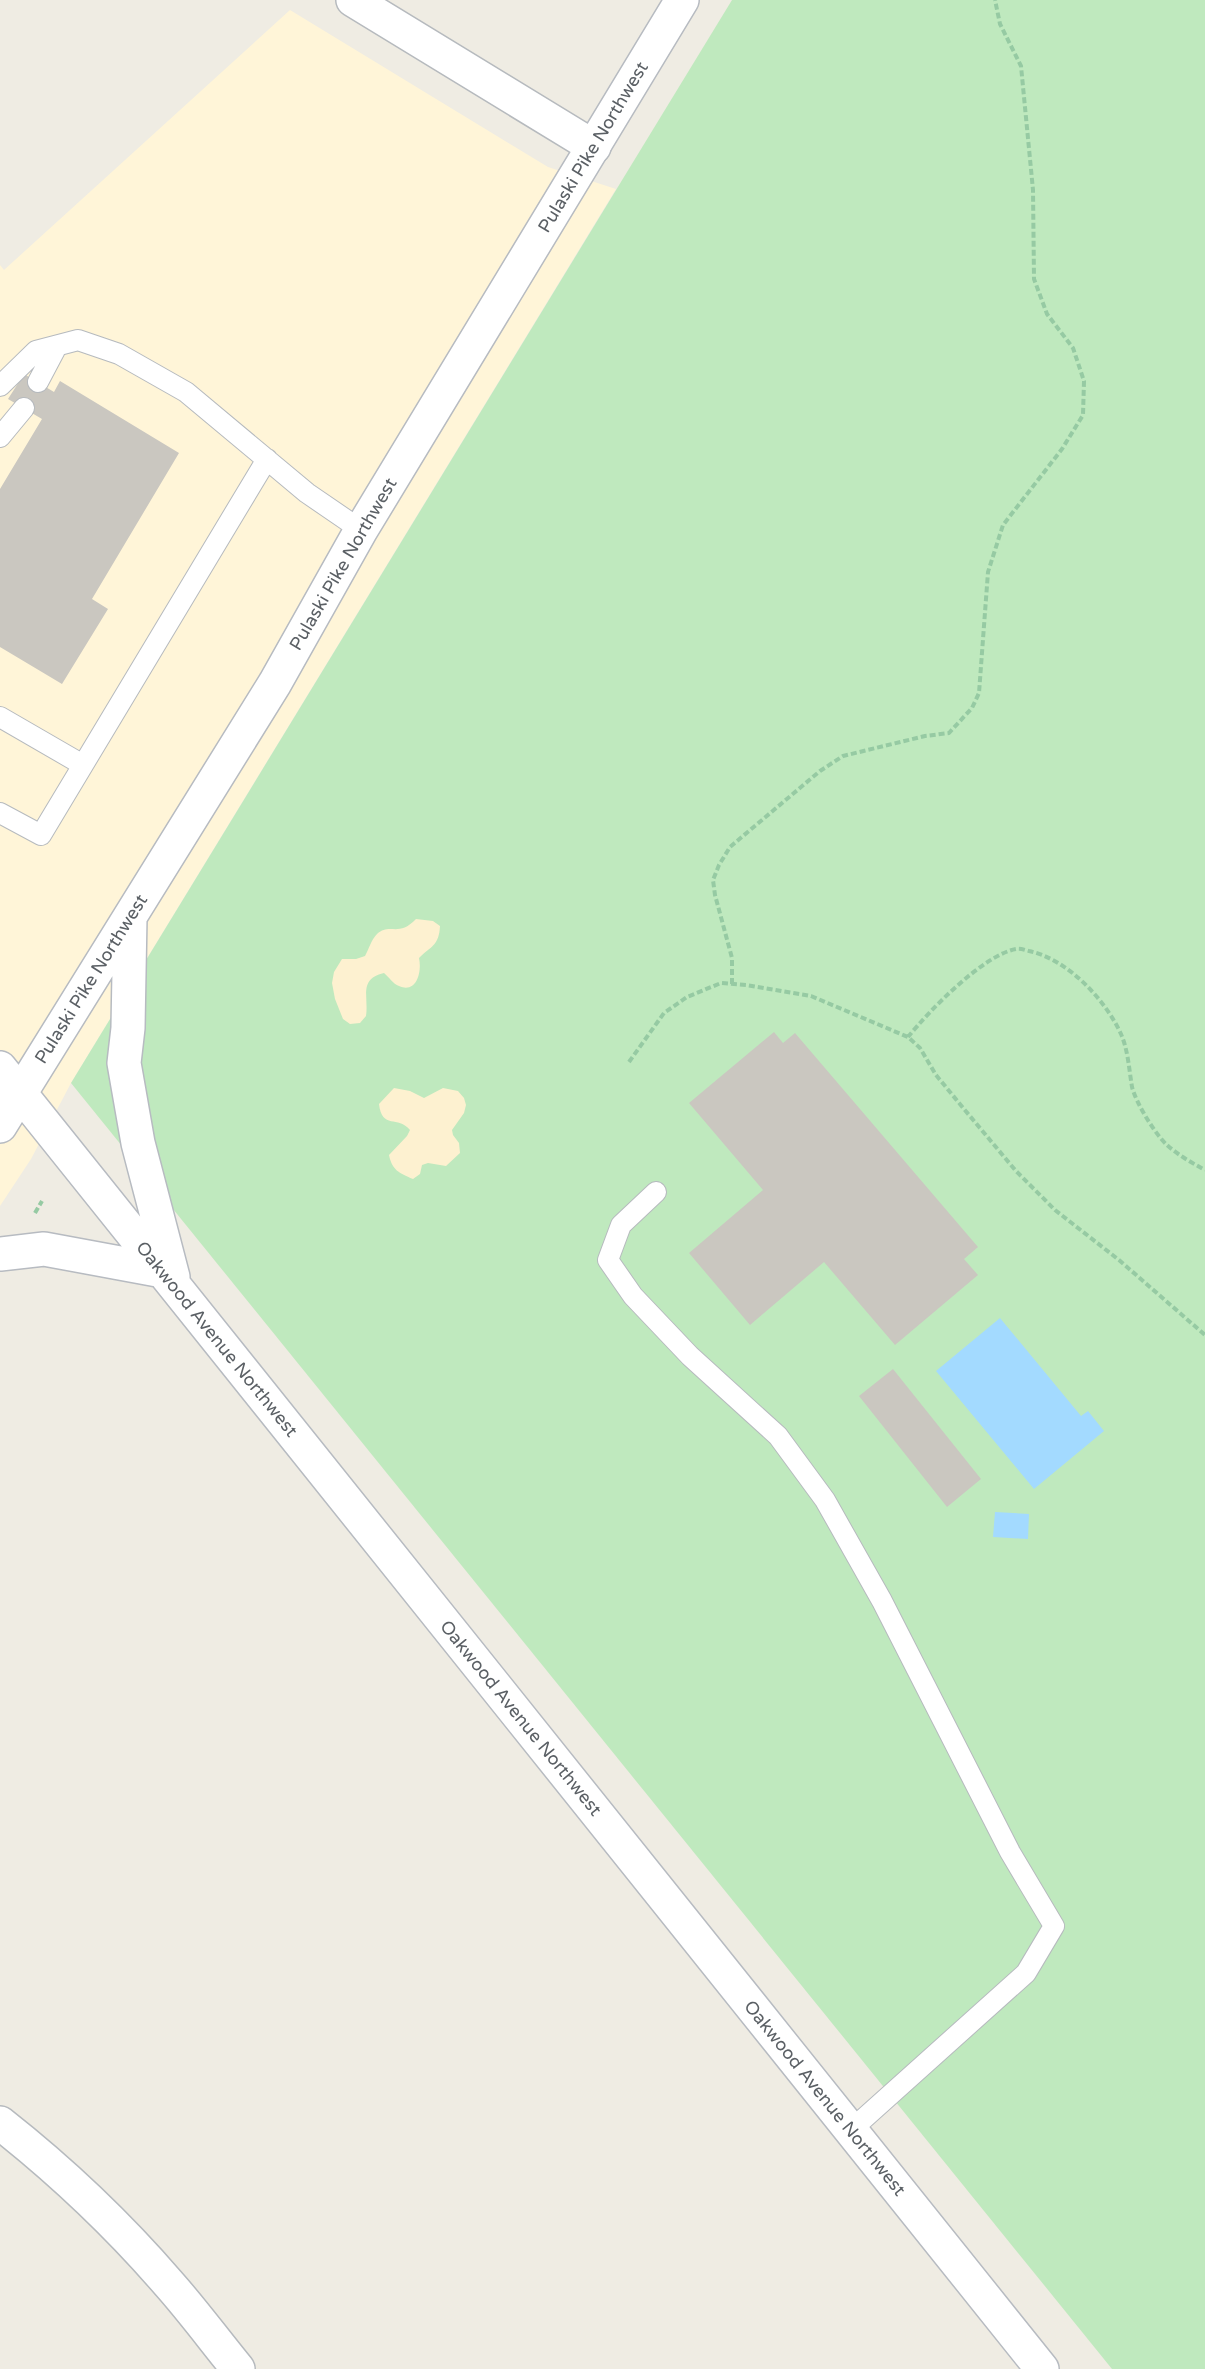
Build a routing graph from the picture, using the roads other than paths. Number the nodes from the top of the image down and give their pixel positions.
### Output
1 (353, 0) edge
2 (682, 0) edge
3 (594, 147) junction
4 (57, 346) junction
5 (38, 382) dead end
6 (0, 386) edge
7 (24, 408) dead end
8 (0, 437) edge
9 (267, 459) junction
10 (361, 530) junction
11 (0, 717) edge
12 (83, 765) junction
13 (0, 813) edge
14 (130, 916) junction
15 (10, 1080) edge
16 (0, 1126) edge
17 (656, 1192) dead end
18 (0, 1254) edge
19 (169, 1279) junction
20 (0, 2123) edge
21 (850, 2130) junction
22 (238, 2369) edge
23 (1042, 2369) edge

1 - 3 street
2 - 3 street, Pulaski Pike Northwest
3 - 10 street, Pulaski Pike Northwest
4 - 5 lane
4 - 6 lane
4 - 9 lane
7 - 8 lane
9 - 10 lane
9 - 12 lane
10 - 14 street, Pulaski Pike Northwest
11 - 12 lane
12 - 13 lane
14 - 15 street, Pulaski Pike Northwest
14 - 19 street
15 - 16 street, Pulaski Pike Northwest
15 - 19 street, Oakwood Avenue Northwest
17 - 21 lane
18 - 19 street
19 - 21 street, Oakwood Avenue Northwest
20 - 22 street
21 - 23 street, Oakwood Avenue Northwest

